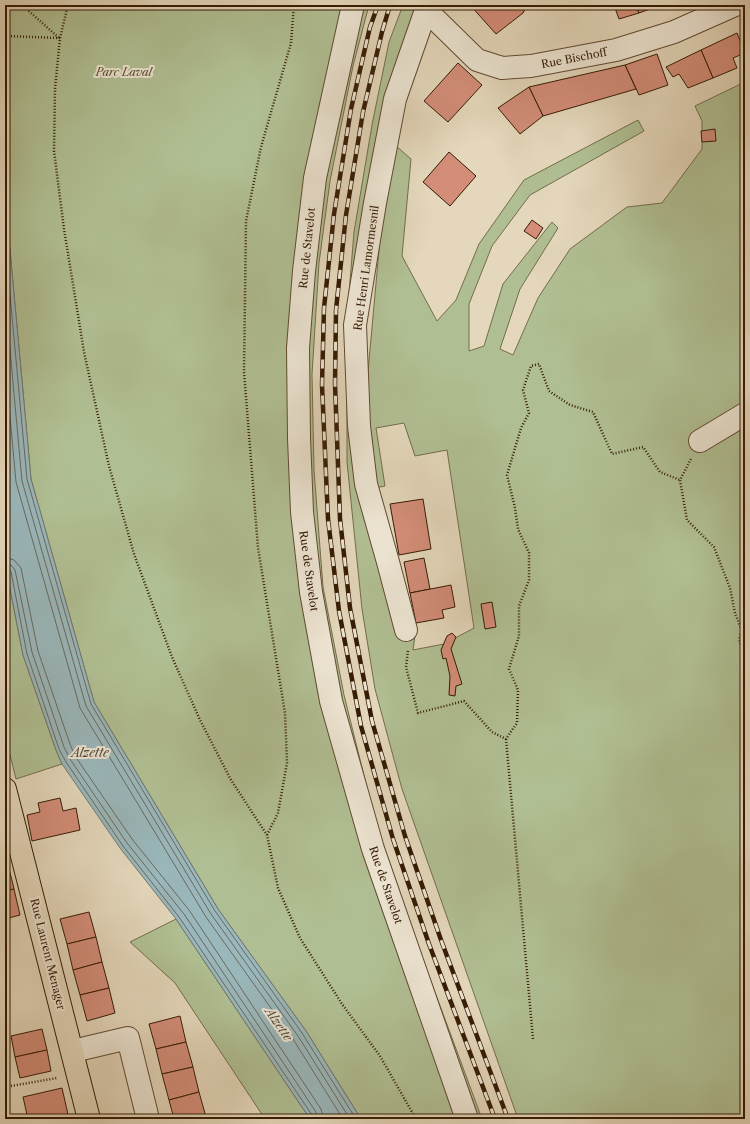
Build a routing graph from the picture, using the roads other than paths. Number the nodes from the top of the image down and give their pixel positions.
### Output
1 (353, 5) edge
2 (735, 5) edge
3 (428, 7) edge
4 (745, 414) edge
5 (700, 441) road end
6 (406, 630) road end
7 (5, 790) edge
8 (73, 1052) junction
9 (89, 1119) edge
10 (148, 1119) edge
11 (467, 1119) edge

1 - 11 street, Rue de Stavelot
2 - 3 street, Rue Bischoff
3 - 6 street, Rue Henri Lamormesnil
4 - 5 street
7 - 8 main road, Rue Laurent Menager
8 - 9 main road, Rue Laurent Menager
8 - 10 street

